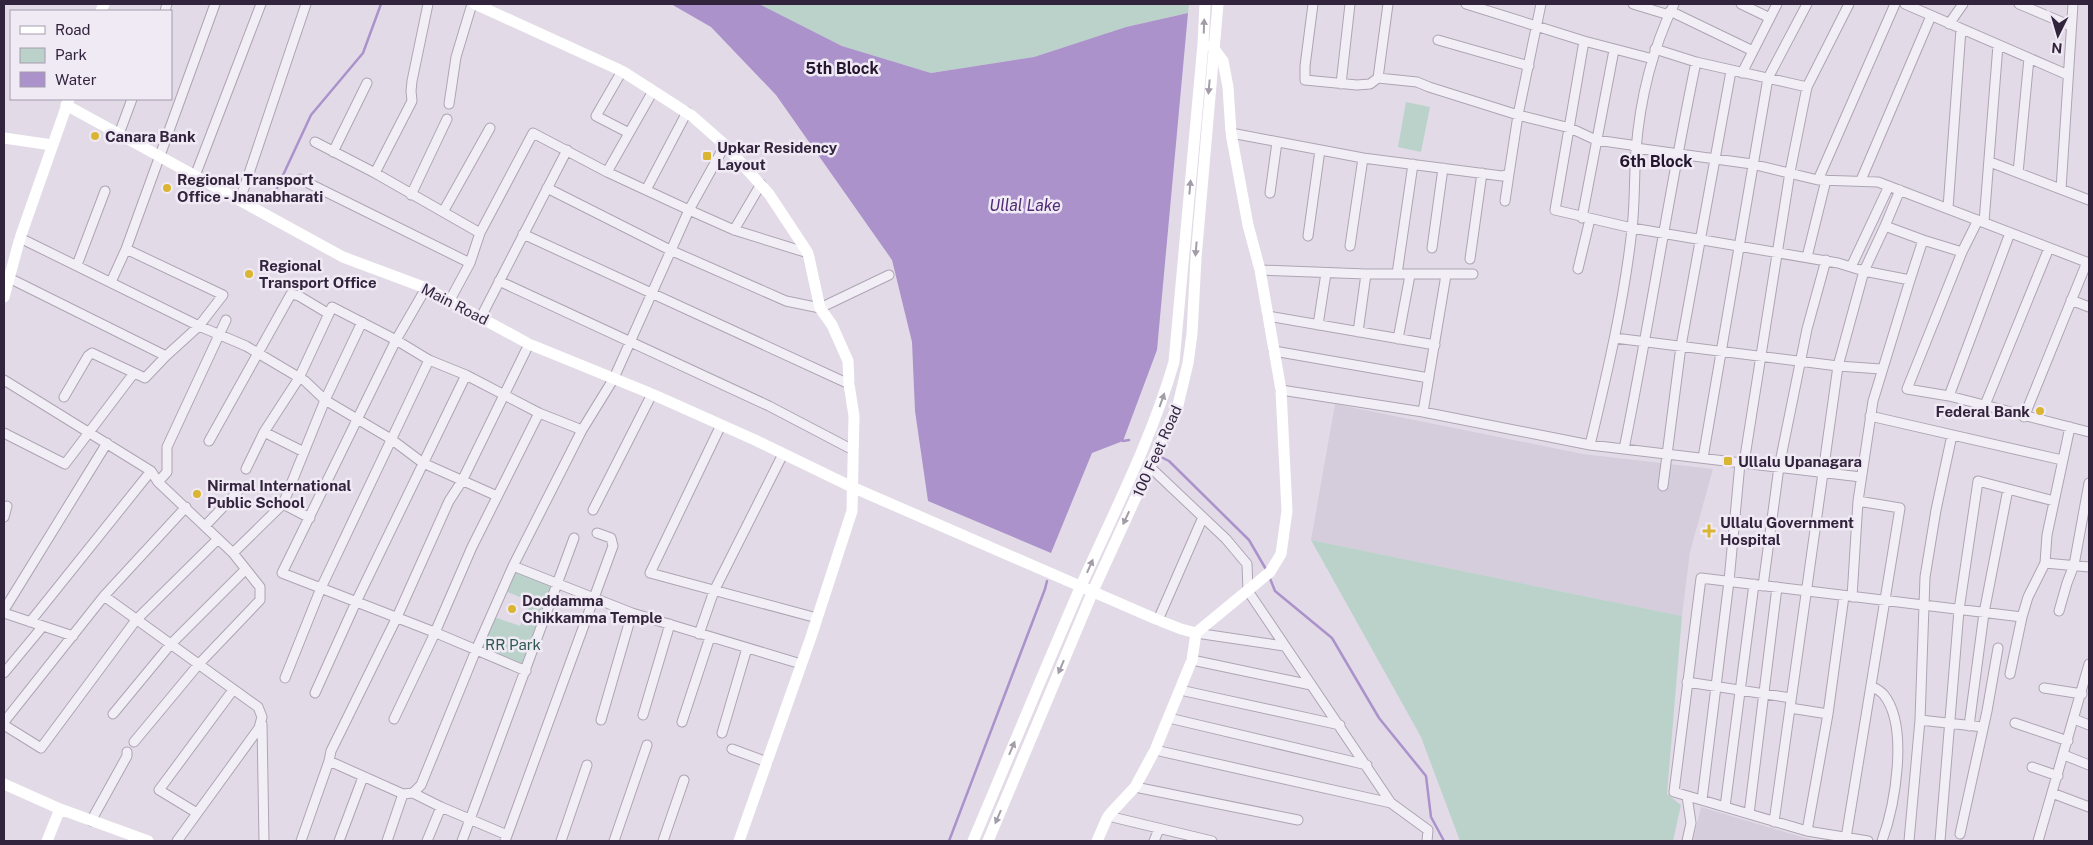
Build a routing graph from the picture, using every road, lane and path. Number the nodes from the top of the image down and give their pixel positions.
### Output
1 (215, 4) edge
2 (260, 4) edge
3 (306, 4) edge
4 (428, 4) edge
5 (474, 4) edge
6 (1204, 4) edge
7 (1218, 4) edge
8 (1313, 4) edge
9 (1350, 4) edge
10 (1388, 4) edge
11 (1466, 4) edge
12 (1541, 4) edge
13 (1633, 4) edge
14 (1741, 4) edge
15 (1777, 4) edge
16 (1806, 4) edge
17 (1849, 4) edge
18 (1894, 4) edge
19 (1905, 4) edge
20 (1963, 4) edge
21 (2019, 4) edge
22 (2073, 4) edge
23 (1671, 10) edge
24 (1931, 16) junction
25 (1770, 18) junction
26 (1949, 24) junction
27 (2071, 26) junction
28 (1537, 27) junction
29 (1961, 29) junction
30 (1438, 40) dead end
31 (1584, 41) junction
32 (1208, 45) junction
33 (1998, 45) junction
34 (1614, 50) junction
35 (1753, 51) junction
36 (1654, 54) junction
37 (2029, 58) junction
38 (1696, 62) junction
39 (1529, 66) junction
40 (622, 71) junction
41 (1731, 71) junction
42 (1742, 73) junction
43 (2068, 75) junction
44 (1378, 78) junction
45 (1768, 78) junction
46 (367, 83) dead end
47 (1341, 84) junction
48 (1808, 87) junction
49 (653, 91) junction
50 (132, 100) edge
51 (67, 102) edge
52 (449, 104) dead end
53 (687, 112) junction
54 (1518, 116) junction
55 (447, 119) dead end
56 (490, 128) dead end
57 (1570, 128) junction
58 (629, 133) junction
59 (1231, 133) junction
60 (119, 134) junction
61 (4, 138) edge
62 (1596, 140) junction
63 (315, 142) dead end
64 (1277, 142) junction
65 (52, 144) junction
66 (724, 145) junction
67 (1636, 148) junction
68 (567, 150) junction
69 (1320, 150) junction
70 (333, 152) junction
71 (1677, 154) junction
72 (160, 157) junction
73 (1363, 158) junction
74 (1714, 159) junction
75 (1990, 162) junction
76 (1413, 164) junction
77 (1752, 164) junction
78 (1443, 168) junction
79 (607, 172) junction
80 (1790, 172) junction
81 (375, 173) junction
82 (1482, 173) junction
83 (2018, 173) junction
84 (1508, 174) junction
85 (195, 176) junction
86 (300, 180) dead end
87 (1822, 180) junction
88 (1861, 180) junction
89 (761, 184) junction
90 (1889, 186) junction
91 (547, 188) junction
92 (2061, 189) junction
93 (646, 190) junction
94 (1900, 190) junction
95 (105, 191) dead end
96 (1270, 193) dead end
97 (411, 194) junction
98 (240, 200) junction
99 (2089, 200) edge
100 (1505, 201) dead end
101 (1948, 208) junction
102 (689, 210) junction
103 (443, 212) junction
104 (1586, 219) junction
105 (1981, 221) junction
106 (1885, 226) junction
107 (1632, 228) junction
108 (734, 230) junction
109 (2010, 232) junction
110 (480, 233) junction
111 (1663, 233) junction
112 (524, 234) junction
113 (1308, 236) dead end
114 (20, 238) junction
115 (1701, 240) junction
116 (1923, 240) junction
117 (1350, 246) dead end
118 (1740, 246) junction
119 (126, 248) junction
120 (1432, 248) dead end
121 (2049, 248) junction
122 (670, 250) junction
123 (1778, 251) junction
124 (1962, 252) junction
125 (808, 253) junction
126 (1807, 257) junction
127 (1470, 259) dead end
128 (1826, 260) junction
129 (2088, 262) edge
130 (470, 263) junction
131 (77, 265) junction
132 (1851, 267) junction
133 (1578, 269) dead end
134 (1260, 270) junction
135 (1864, 271) junction
136 (1326, 272) junction
137 (1366, 274) junction
138 (1397, 274) junction
139 (1473, 274) dead end
140 (889, 275) dead end
141 (1410, 275) junction
142 (1446, 275) junction
143 (9, 278) junction
144 (1910, 280) junction
145 (499, 281) junction
146 (111, 282) junction
147 (426, 288) junction
148 (651, 291) junction
149 (4, 297) edge
150 (450, 300) junction
151 (2071, 300) junction
152 (2089, 307) edge
153 (820, 308) junction
154 (329, 314) junction
155 (1268, 316) junction
156 (481, 317) junction
157 (226, 320) dead end
158 (362, 322) junction
159 (1318, 324) junction
160 (198, 326) junction
161 (1358, 332) junction
162 (219, 334) junction
163 (1398, 338) junction
164 (1614, 338) junction
165 (396, 340) junction
166 (629, 341) junction
167 (1646, 342) junction
168 (529, 344) junction
169 (1435, 345) junction
170 (1681, 346) junction
171 (1274, 351) junction
172 (1720, 351) junction
173 (259, 354) junction
174 (166, 356) junction
175 (1761, 356) junction
176 (429, 360) junction
177 (1801, 361) junction
178 (1838, 366) junction
179 (1881, 369) junction
180 (134, 373) junction
181 (466, 375) junction
182 (299, 378) junction
183 (614, 378) junction
184 (1429, 378) junction
185 (4, 380) edge
186 (849, 384) junction
187 (1281, 390) junction
188 (652, 394) junction
189 (504, 395) junction
190 (1949, 396) junction
191 (64, 397) dead end
192 (325, 400) junction
193 (1985, 405) junction
194 (1423, 412) junction
195 (539, 413) junction
196 (1870, 416) junction
197 (2024, 417) junction
198 (356, 420) junction
199 (721, 426) junction
200 (2070, 427) junction
201 (582, 430) junction
202 (89, 432) junction
203 (264, 432) junction
204 (2089, 432) edge
205 (4, 433) edge
206 (1952, 435) junction
207 (391, 439) junction
208 (209, 442) dead end
209 (107, 443) junction
210 (1590, 445) junction
211 (853, 450) junction
212 (1624, 450) junction
213 (304, 452) junction
214 (783, 454) junction
215 (1666, 454) junction
216 (1703, 458) junction
217 (1154, 459) junction
218 (2062, 460) junction
219 (423, 463) junction
220 (1742, 463) junction
221 (1779, 467) junction
222 (246, 469) dead end
223 (151, 471) junction
224 (1822, 472) junction
225 (1861, 477) junction
226 (462, 481) junction
227 (158, 482) junction
228 (2089, 483) edge
229 (1663, 486) dead end
230 (242, 487) dead end
231 (852, 487) junction
232 (2008, 489) junction
233 (497, 496) junction
234 (1858, 501) junction
235 (2054, 501) junction
236 (283, 504) junction
237 (7, 506) dead end
238 (186, 507) junction
239 (593, 510) dead end
240 (4, 517) edge
241 (1203, 517) junction
242 (310, 518) junction
243 (205, 526) junction
244 (597, 533) dead end
245 (574, 538) dead end
246 (218, 539) junction
247 (233, 553) junction
248 (2045, 563) junction
249 (2074, 565) junction
250 (513, 566) junction
251 (2089, 567) edge
252 (245, 570) junction
253 (1729, 581) junction
254 (558, 585) junction
255 (1759, 585) junction
256 (1082, 586) junction
257 (1777, 587) junction
258 (321, 588) junction
259 (1248, 590) junction
260 (714, 591) junction
261 (1093, 591) junction
262 (1806, 591) junction
263 (104, 596) junction
264 (1848, 596) junction
265 (594, 599) junction
266 (1885, 601) junction
267 (356, 602) junction
268 (1924, 606) junction
269 (4, 610) edge
270 (1959, 610) junction
271 (2059, 611) dead end
272 (4, 613) edge
273 (632, 613) junction
274 (1984, 613) junction
275 (397, 618) junction
276 (817, 618) junction
277 (2022, 618) junction
278 (136, 620) junction
279 (1158, 620) junction
280 (30, 622) junction
281 (670, 624) junction
282 (43, 626) junction
283 (434, 632) junction
284 (1196, 633) junction
285 (699, 634) junction
286 (73, 636) junction
287 (710, 637) junction
288 (170, 645) junction
289 (1284, 646) junction
290 (747, 648) junction
291 (1998, 648) dead end
292 (476, 650) junction
293 (1192, 660) junction
294 (801, 664) junction
295 (2089, 664) edge
296 (198, 665) junction
297 (526, 671) junction
298 (4, 673) edge
299 (2010, 674) dead end
300 (285, 678) dead end
301 (1687, 682) junction
302 (1311, 685) junction
303 (1716, 686) junction
304 (1871, 686) junction
305 (2044, 688) dead end
306 (233, 690) junction
307 (1180, 690) junction
308 (1740, 690) junction
309 (315, 693) dead end
310 (2082, 694) junction
311 (1763, 695) junction
312 (1791, 698) junction
313 (1790, 708) junction
314 (113, 714) dead end
315 (1828, 714) junction
316 (643, 715) dead end
317 (262, 717) junction
318 (1169, 718) junction
319 (394, 719) dead end
320 (2074, 719) junction
321 (601, 720) dead end
322 (1920, 720) junction
323 (682, 722) dead end
324 (2016, 723) dead end
325 (4, 724) edge
326 (1950, 724) junction
327 (1340, 725) junction
328 (2089, 725) edge
329 (1969, 726) junction
330 (1983, 727) junction
331 (722, 733) dead end
332 (2068, 741) junction
333 (134, 742) dead end
334 (647, 745) dead end
335 (732, 749) dead end
336 (1156, 750) junction
337 (127, 752) dead end
338 (2064, 755) junction
339 (329, 761) junction
340 (767, 762) junction
341 (587, 764) dead end
342 (2089, 764) edge
343 (1367, 765) junction
344 (2032, 767) dead end
345 (2058, 776) junction
346 (363, 777) junction
347 (684, 780) dead end
348 (4, 784) edge
349 (1135, 787) junction
350 (413, 792) junction
351 (403, 794) junction
352 (2052, 794) junction
353 (1687, 796) junction
354 (1702, 800) junction
355 (1391, 803) junction
356 (441, 807) junction
357 (1725, 807) junction
358 (2089, 807) edge
359 (60, 809) junction
360 (197, 813) junction
361 (1749, 814) junction
362 (1108, 816) junction
363 (470, 818) junction
364 (1298, 820) dead end
365 (91, 821) junction
366 (1774, 822) junction
367 (1160, 829) junction
368 (1807, 831) junction
369 (1960, 834) dead end
370 (506, 838) edge
371 (1846, 838) junction
372 (47, 841) edge
373 (148, 841) edge
374 (176, 841) edge
375 (264, 841) edge
376 (301, 841) edge
377 (339, 841) edge
378 (387, 841) edge
379 (426, 841) edge
380 (462, 841) edge
381 (561, 841) edge
382 (614, 841) edge
383 (663, 841) edge
384 (739, 841) edge
385 (973, 841) edge
386 (988, 841) edge
387 (1097, 841) edge
388 (1154, 841) edge
389 (1206, 841) edge
390 (1427, 841) edge
391 (1687, 841) edge
392 (1868, 841) edge
393 (1882, 841) edge
394 (1909, 841) edge
395 (1940, 841) edge
396 (2038, 841) edge

1 - 72 street
2 - 85 street
3 - 98 street
4 - 81 street
5 - 40 street
5 - 52 street
32 -> 6 street, 100 Feet Road
7 - 32 street, 100 Feet Road
8 - 47 street
9 - 47 street
10 - 44 street
11 - 28 street
12 - 28 street
13 - 23 street
14 - 25 street
15 - 25 street
16 - 45 street
17 - 48 street
18 - 87 street
19 - 24 street
20 - 26 street
21 - 27 street
22 - 27 street
23 - 35 street
23 - 36 street
24 - 26 street
24 - 88 street
25 - 35 street
26 - 29 street
27 - 43 street
28 - 31 street
28 - 39 street
29 - 33 street
29 - 101 street
30 - 39 street
31 - 34 street
31 - 57 street
32 - 59 street
32 -> 217 street, 100 Feet Road
256 -> 32 street, 100 Feet Road
33 - 37 street
33 - 75 street
34 - 36 street
34 - 62 street
35 - 42 street
36 - 38 street
36 - 67 street
37 - 43 street
37 - 83 street
38 - 41 street
38 - 71 street
39 - 54 street
40 - 49 street
40 - 58 street
41 - 42 street
41 - 74 street
42 - 45 street
43 - 92 street
44 - 47 street
44 - 54 street
45 - 48 street
45 - 77 street
46 - 70 street
48 - 80 street
49 - 53 street
49 - 58 street
50 - 60 street
51 - 60 street, Main Road
51 - 65 street
53 - 66 street
53 - 93 street
54 - 57 street
54 - 84 street
55 - 97 street
56 - 103 street
57 - 62 street
57 - 104 street
58 - 79 street
59 - 64 street
59 - 134 street
60 - 72 street, Main Road
61 - 65 street
62 - 67 street
62 - 104 street
63 - 70 street
64 - 69 street
64 - 96 street
65 - 114 street
66 - 89 street
66 - 102 street
67 - 71 street
67 - 107 street
68 - 79 street
68 - 91 street
68 - 110 street
69 - 73 street
69 - 113 street
70 - 81 street
71 - 74 street
71 - 111 street
72 - 85 street, Main Road
72 - 119 street
73 - 76 street
73 - 117 street
74 - 77 street
74 - 115 street
75 - 83 street
75 - 105 street
76 - 78 street
76 - 138 street
77 - 80 street
77 - 118 street
78 - 82 street
78 - 120 street
79 - 93 street
80 - 87 street
80 - 123 street
81 - 97 street
82 - 84 street
82 - 127 street
83 - 92 street
84 - 100 street
85 - 98 street, Main Road
86 - 130 street
87 - 88 street
87 - 126 street
88 - 90 street
89 - 108 street
89 - 125 street
90 - 94 street
90 - 132 street
91 - 112 street
91 - 122 street
92 - 99 street
93 - 102 street
94 - 101 street
94 - 106 street
95 - 131 street
97 - 103 street
98 - 147 street, Main Road
101 - 105 street
102 - 108 street
102 - 122 street
103 - 110 street
104 - 107 street
104 - 133 street
105 - 109 street
105 - 124 street
106 - 116 street
106 - 135 street
107 - 111 street
107 - 164 street
108 - 125 street
109 - 121 street
109 - 190 street
110 - 130 street
111 - 115 street
111 - 167 street
112 - 145 street
112 - 148 street
114 - 131 street
114 - 143 street
115 - 118 street
115 - 170 street
116 - 124 street
116 - 144 street
118 - 123 street
118 - 172 street
119 - 146 street
119 - 160 street
121 - 129 street
121 - 193 street
122 - 148 street
122 - 153 street
123 - 126 street
123 - 175 street
124 - 190 street
125 - 153 street
126 - 128 street
128 - 132 street
128 - 177 street
129 - 151 street
130 - 150 street
131 - 146 street
132 - 135 street
134 - 136 street
134 - 155 street
135 - 144 street
135 - 178 street
136 - 137 street
136 - 159 street
137 - 138 street
137 - 161 street
138 - 141 street
139 - 142 street
140 - 153 street
141 - 142 street
141 - 163 street
142 - 169 street
143 - 149 street
143 - 174 street
144 - 179 street
145 - 156 street
145 - 166 street
146 - 160 street
147 - 150 street, Main Road
147 - 165 street
148 - 166 street
148 - 186 street
150 - 156 street, Main Road
151 - 152 street
151 - 197 street
153 - 186 street
154 - 158 street
154 - 173 street
154 - 182 street
155 - 159 street
155 - 171 street
156 - 168 street, Main Road
157 - 162 street
158 - 165 street
158 - 192 street
159 - 161 street
160 - 162 street
160 - 174 street
161 - 163 street
162 - 173 street
162 - 227 street
163 - 169 street
164 - 167 street
164 - 210 street
165 - 176 street
165 - 198 street
166 - 183 street
166 - 211 street
167 - 170 street
167 - 212 street
168 - 183 street, Main Road
168 - 189 street
169 - 184 street
170 - 172 street
170 - 215 street
171 - 184 street
171 - 187 street
172 - 175 street
172 - 216 street
173 - 182 street
173 - 208 street
174 - 180 street
175 - 177 street
175 - 220 street
176 - 181 street
176 - 207 street
177 - 178 street
177 - 221 street
178 - 179 street
178 - 224 street
179 - 196 street
180 - 191 street
180 - 202 street
181 - 189 street
181 - 219 street
182 - 192 street
182 - 203 street
183 - 188 street, Main Road
183 - 201 street
184 - 194 street
185 - 202 street
186 - 211 street
187 - 194 street
187 - 259 street
188 - 199 street, Main Road
188 - 239 street
189 - 195 street
189 - 226 street
190 - 193 street
192 - 198 street
192 - 213 street
193 - 197 street
194 - 210 street
195 - 201 street
195 - 233 street
196 - 206 street
196 - 225 street
197 - 200 street
198 - 207 street
198 - 242 street
199 - 214 street, Main Road
199 - 260 street
200 - 204 street
200 - 218 street
201 - 250 street
202 - 205 street
202 - 209 street
203 - 213 street
203 - 222 street
206 - 218 street
206 - 268 street
207 - 219 street
207 - 258 street
209 - 223 street
209 - 269 street
210 - 212 street
211 - 231 street
212 - 215 street
213 - 236 street
214 - 231 street, Main Road
214 - 260 street
215 - 216 street
215 - 229 street
216 - 220 street
217 - 241 street
217 -> 261 street, 100 Feet Road
218 - 235 street
219 - 226 street
219 - 267 street
220 - 221 street
220 - 253 street
221 - 224 street
221 - 255 street
223 - 227 street
223 - 280 street
224 - 225 street
224 - 262 street
225 - 234 street
226 - 233 street
226 - 275 street
227 - 238 street
228 - 249 street
230 - 243 street
231 - 256 street, Main Road
231 - 276 street
232 - 235 street
232 - 270 street
232 - 274 street
233 - 283 street
234 - 264 street
234 - 266 street
235 - 248 street
236 - 242 street
236 - 247 street
237 - 240 street
238 - 243 street
238 - 263 street
241 - 259 street
241 - 279 street
242 - 258 street
243 - 246 street
244 - 265 street
245 - 254 street
246 - 247 street
246 - 278 street
247 - 252 street
248 - 249 street
248 - 277 street
249 - 251 street
249 - 271 street
250 - 254 street
250 - 292 street
252 - 288 street
252 - 296 street
253 - 255 street
253 - 301 street
253 - 303 street
254 - 265 street
254 - 297 street
255 - 257 street
255 - 308 street
256 - 261 street, Main Road
385 -> 256 street, 100 Feet Road
257 - 262 street
257 - 311 street
258 - 267 street
258 - 300 street
259 - 284 street
259 - 289 street
260 - 276 street
260 - 285 street
261 - 279 street, Main Road
261 -> 386 street, 100 Feet Road
262 - 264 street
262 - 312 street
263 - 278 street
263 - 286 street
264 - 266 street
264 - 315 street
265 - 273 street
265 - 370 street
266 - 268 street
266 - 304 street
267 - 275 street
267 - 309 street
268 - 270 street
268 - 322 street
270 - 274 street
270 - 326 street
272 - 280 street
273 - 281 street
273 - 321 street
274 - 277 street
274 - 329 street
275 - 283 street
275 - 339 street
276 - 294 street
277 - 299 street
278 - 288 street
278 - 325 street
279 - 284 street, Main Road
280 - 282 street
281 - 285 street
281 - 316 street
282 - 286 street
282 - 298 street
283 - 292 street
283 - 319 street
284 - 289 street
284 - 293 street
285 - 287 street
286 - 325 street
287 - 290 street
287 - 323 street
288 - 296 street
288 - 314 street
289 - 302 street
290 - 294 street
290 - 331 street
291 - 330 street
292 - 297 street
292 - 350 street
293 - 302 street
293 - 307 street
294 - 340 street
295 - 310 street
296 - 306 street
296 - 333 street
297 - 363 street
301 - 303 street
301 - 353 street
302 - 327 street
303 - 308 street
303 - 354 street
304 - 371 street
304 - 393 street
305 - 310 street
306 - 317 street
306 - 360 street
307 - 318 street
307 - 327 street
308 - 311 street
308 - 357 street
310 - 320 street
311 - 312 street
311 - 361 street
312 - 313 street
313 - 315 street
313 - 366 street
315 - 368 street
317 - 360 street
317 - 375 street
318 - 336 street
318 - 343 street
320 - 328 street
320 - 332 street
322 - 326 street
322 - 394 street
324 - 332 street
326 - 329 street
326 - 395 street
327 - 343 street
329 - 330 street
330 - 369 street
332 - 338 street
334 - 382 street
335 - 340 street
336 - 349 street
336 - 355 street
337 - 365 street
338 - 342 street
338 - 345 street
339 - 346 street
339 - 376 street
340 - 384 street
341 - 381 street
343 - 355 street
344 - 345 street
345 - 352 street
346 - 351 street
346 - 377 street
347 - 383 street
348 - 359 street
349 - 362 street
349 - 364 street
350 - 351 street
350 - 356 street
351 - 378 street
352 - 358 street
352 - 396 street
353 - 354 street
353 - 391 street
354 - 357 street
355 - 390 street
356 - 363 street
356 - 379 street
357 - 361 street
359 - 365 street
359 - 372 street
360 - 374 street
361 - 366 street
362 - 367 street
362 - 387 street
363 - 370 street
363 - 380 street
365 - 373 street
366 - 368 street
367 - 388 street
367 - 389 street
368 - 371 street
371 - 392 street

